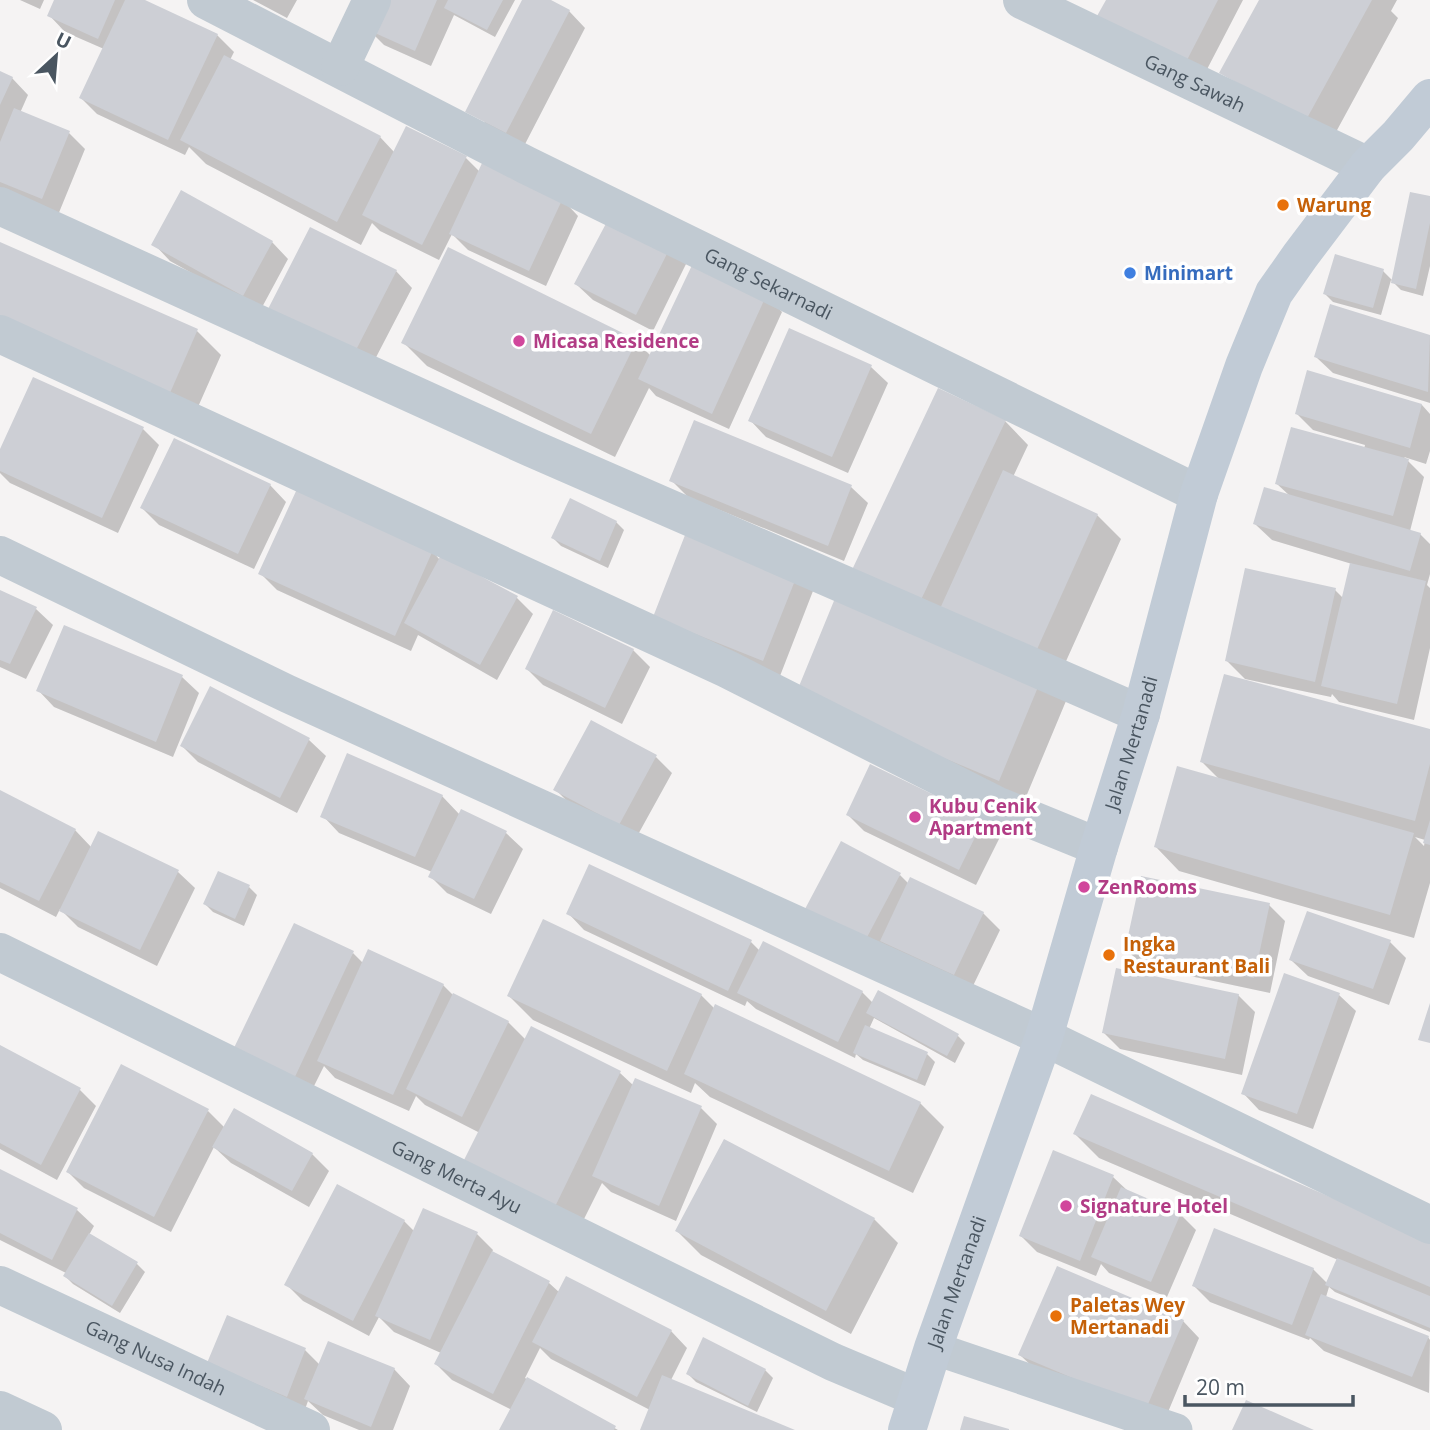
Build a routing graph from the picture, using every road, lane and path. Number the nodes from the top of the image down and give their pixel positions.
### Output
1 (206, 0) edge
2 (372, 0) edge
3 (1022, 0) edge
4 (340, 67) junction
5 (1430, 98) edge
6 (1368, 166) junction
7 (0, 206) edge
8 (0, 334) edge
9 (1199, 494) junction
10 (0, 555) edge
11 (1141, 714) junction
12 (1099, 847) junction
13 (0, 952) edge
14 (1044, 1037) junction
15 (1430, 1225) edge
16 (0, 1285) edge
17 (933, 1348) junction
18 (0, 1410) edge
19 (912, 1414) edge
20 (43, 1430) edge
21 (311, 1430) edge
22 (1176, 1430) edge

1 - 4 street, Gang Sekarnadi
2 - 4 street
3 - 6 street, Gang Sawah
4 - 9 street, Gang Sekarnadi
5 - 6 street, Jalan Mertanadi
6 - 9 street, Jalan Mertanadi
7 - 11 street
8 - 12 street
9 - 11 street, Jalan Mertanadi
10 - 14 street
11 - 12 street, Jalan Mertanadi
12 - 14 street, Jalan Mertanadi
13 - 19 street, Gang Merta Ayu
14 - 15 street
14 - 17 street, Jalan Mertanadi
16 - 21 street, Gang Nusa Indah
17 - 19 street, Jalan Mertanadi
17 - 22 lane
18 - 20 street

